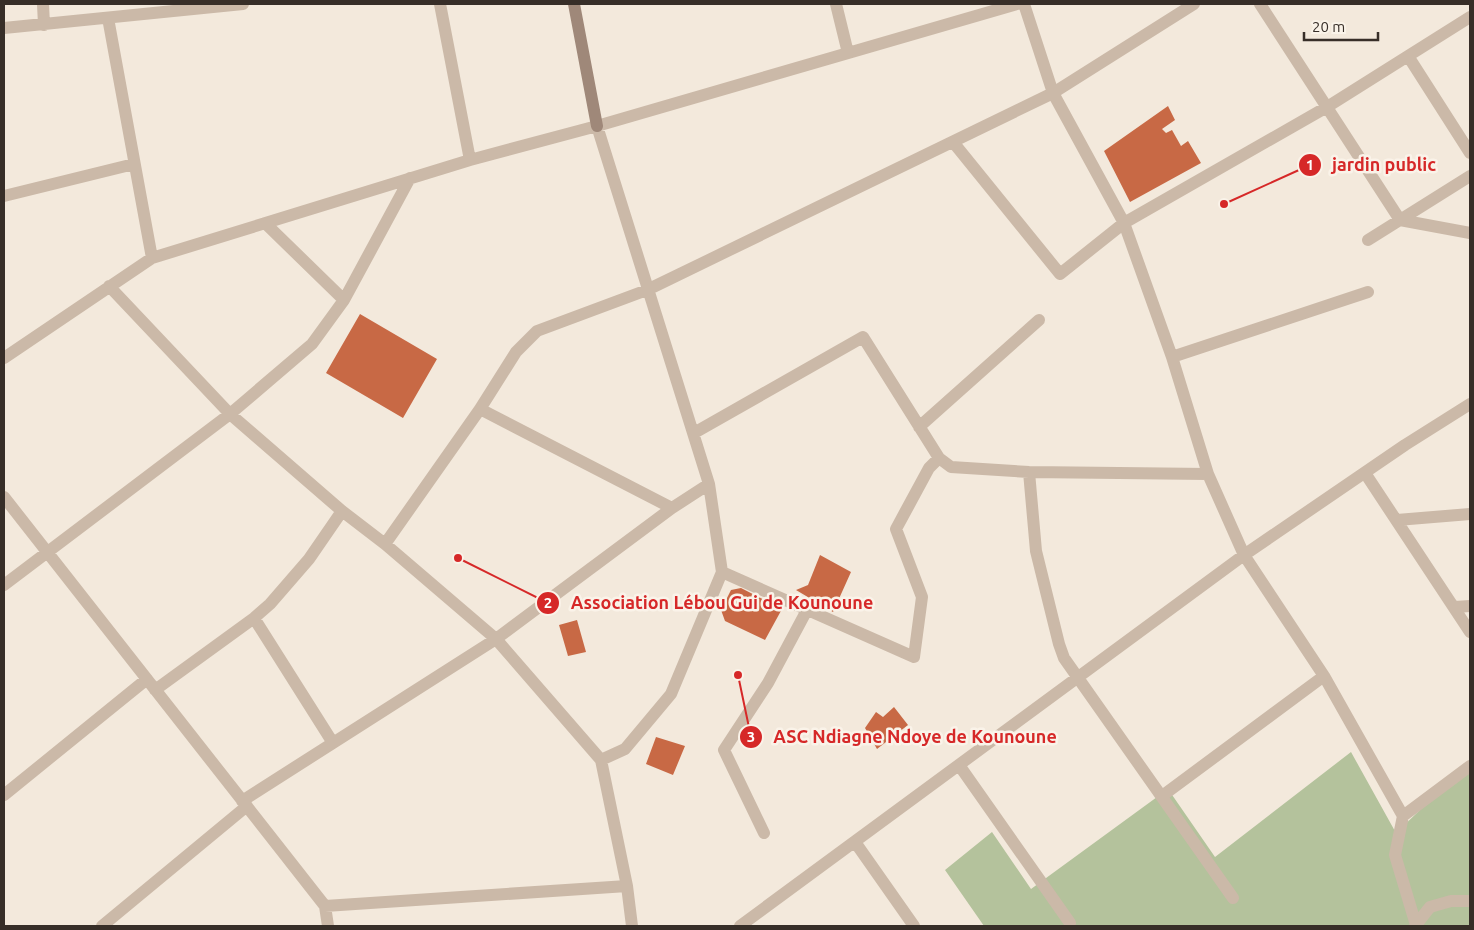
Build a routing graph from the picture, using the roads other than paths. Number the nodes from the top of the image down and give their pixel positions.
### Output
1 (42, 4) edge
2 (243, 4) edge
3 (440, 4) edge
4 (574, 4) edge
5 (836, 4) edge
6 (1017, 4) edge
7 (1024, 4) edge
8 (1194, 4) edge
9 (1260, 4) edge
10 (228, 5) edge
11 (1470, 17) edge
12 (108, 18) junction
13 (44, 24) junction
14 (4, 28) edge
15 (848, 52) junction
16 (1408, 56) junction
17 (1053, 93) junction
18 (1327, 107) junction
19 (597, 126) junction
20 (953, 142) junction
21 (1470, 153) edge
22 (470, 160) junction
23 (134, 164) junction
24 (1470, 176) edge
25 (410, 178) junction
26 (4, 196) edge
27 (1400, 220) junction
28 (265, 223) junction
29 (1124, 223) junction
30 (1470, 233) edge
31 (1368, 240) dead end
32 (152, 258) junction
33 (109, 286) junction
34 (647, 290) junction
35 (1368, 292) dead end
36 (344, 300) junction
37 (1039, 320) dead end
38 (4, 358) edge
39 (1172, 358) junction
40 (1470, 404) edge
41 (480, 409) junction
42 (230, 414) junction
43 (920, 427) junction
44 (694, 433) junction
45 (939, 458) junction
46 (1028, 472) junction
47 (1365, 473) junction
48 (1208, 474) junction
49 (709, 484) junction
50 (4, 497) edge
51 (672, 508) junction
52 (342, 511) junction
53 (1470, 514) edge
54 (1397, 520) junction
55 (385, 544) junction
56 (47, 552) junction
57 (1244, 555) junction
58 (722, 572) junction
59 (4, 585) edge
60 (1470, 606) edge
61 (1455, 607) junction
62 (808, 610) junction
63 (254, 618) junction
64 (1470, 632) edge
65 (496, 639) junction
66 (1324, 676) junction
67 (1078, 677) junction
68 (147, 679) junction
69 (155, 690) junction
70 (333, 743) junction
71 (601, 760) junction
72 (959, 765) junction
73 (1470, 766) edge
74 (4, 795) edge
75 (1162, 796) junction
76 (245, 804) junction
77 (1403, 816) junction
78 (764, 833) dead end
79 (855, 842) junction
80 (627, 886) junction
81 (1233, 898) dead end
82 (1470, 901) edge
83 (325, 906) junction
84 (1070, 923) dead end
85 (745, 925) edge
86 (102, 926) edge
87 (328, 926) edge
88 (632, 926) edge
89 (914, 926) edge
90 (1416, 926) edge

1 - 13 street
2 - 10 street
3 - 22 street
4 - 19 street
5 - 15 street
6 - 15 street
7 - 17 street
8 - 17 street
9 - 18 street
10 - 12 street
11 - 16 street
12 - 13 street
12 - 23 street
13 - 14 street
15 - 19 street
16 - 18 street
16 - 21 street
17 - 20 street
17 - 29 street
18 - 27 street
18 - 29 street
19 - 22 street
19 - 34 street
20 - 29 street
20 - 34 street
22 - 25 street
23 - 26 street
23 - 32 street
24 - 27 street
25 - 28 street
25 - 36 street
27 - 30 street
27 - 31 street
28 - 32 street
28 - 36 street
29 - 39 street
32 - 33 street
33 - 38 street
33 - 42 street
34 - 41 street
34 - 44 street
35 - 39 street
36 - 42 street
37 - 43 street
39 - 48 street
40 - 47 street
41 - 51 street
41 - 55 street
42 - 52 street
42 - 56 street
43 - 44 street
43 - 45 street
44 - 49 street
45 - 46 street
45 - 62 street
46 - 48 street
46 - 67 street
47 - 54 street
47 - 57 street
48 - 57 street
49 - 51 street
49 - 58 street
50 - 56 street
51 - 65 street
52 - 55 street
52 - 63 street
53 - 54 street
54 - 61 street
55 - 65 street
56 - 59 street
56 - 68 street
57 - 66 street
57 - 67 street
58 - 62 street
58 - 71 street
60 - 61 street
61 - 64 street
62 - 78 street
63 - 69 street
63 - 70 street
65 - 70 street
65 - 71 street
66 - 75 street
66 - 77 street
67 - 72 street
67 - 75 street
68 - 69 street
68 - 74 street
69 - 76 street
70 - 76 street
71 - 80 street
72 - 79 street
72 - 84 street
73 - 77 street
75 - 81 street
76 - 83 street
76 - 86 street
77 - 90 street
79 - 85 street
79 - 89 street
80 - 83 street
80 - 88 street
82 - 90 street
83 - 87 street

